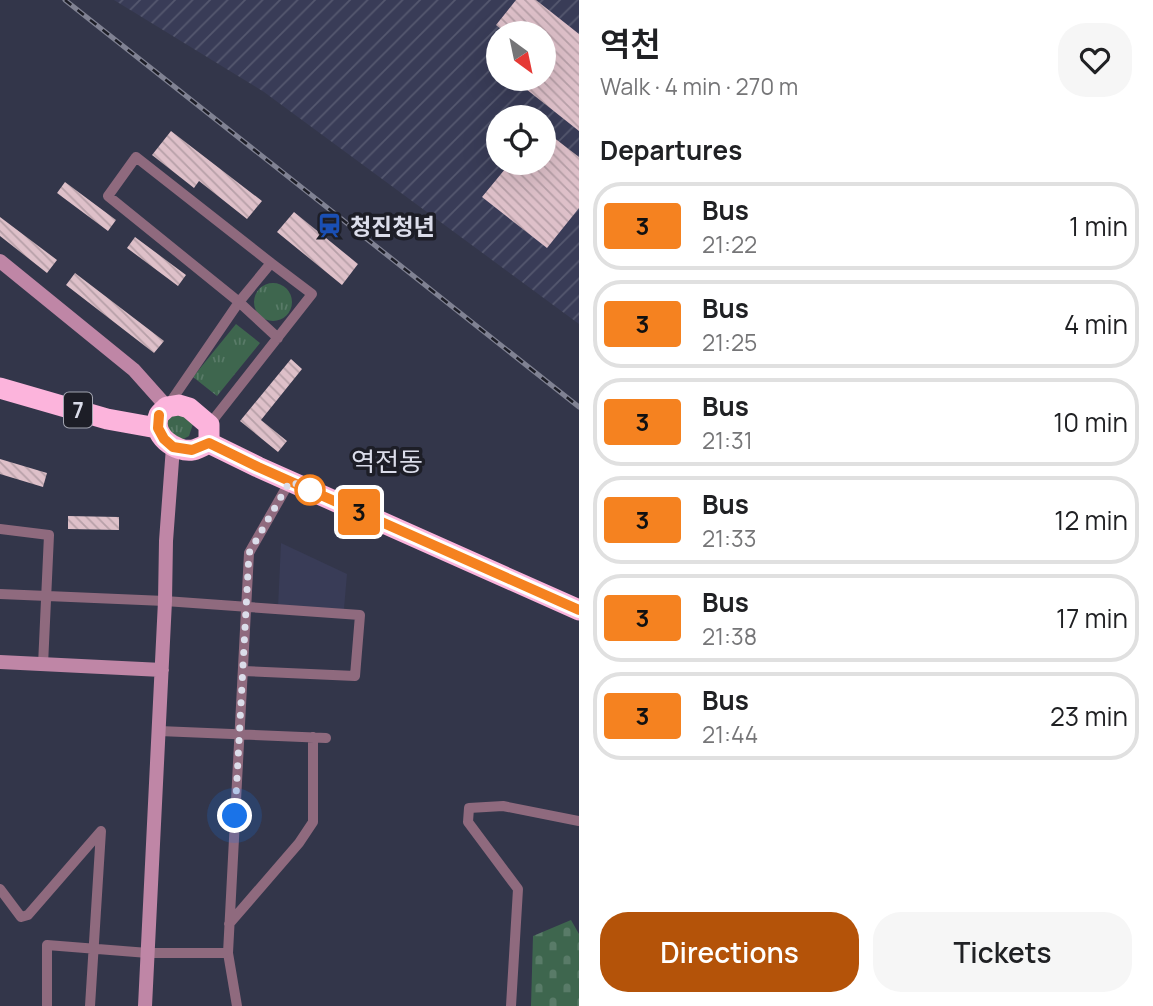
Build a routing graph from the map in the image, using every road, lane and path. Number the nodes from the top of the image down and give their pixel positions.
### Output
1 (0, 261) edge
2 (271, 263) junction
3 (239, 302) junction
4 (278, 338) junction
5 (0, 388) edge
6 (167, 407) junction
7 (158, 428) junction
8 (209, 434) junction
9 (173, 447) junction
10 (290, 481) junction
11 (0, 529) edge
12 (0, 594) edge
13 (46, 596) junction
14 (166, 601) junction
15 (246, 607) junction
16 (579, 610) edge
17 (0, 663) edge
18 (43, 665) junction
19 (162, 670) junction
20 (243, 671) junction
21 (159, 731) junction
22 (239, 734) junction
23 (313, 737) junction
24 (326, 738) dead end
25 (579, 821) edge
26 (0, 889) edge
27 (229, 925) junction
28 (93, 950) junction
29 (148, 953) junction
30 (228, 953) junction
31 (47, 1006) edge
32 (90, 1006) edge
33 (145, 1006) edge
34 (237, 1006) edge
35 (511, 1006) edge

1 - 6 street
2 - 3 street
2 - 3 street
2 - 4 street
3 - 4 street
3 - 6 street
4 - 8 street
5 - 7 highway, 7
6 - 7 highway
6 - 8 highway
7 - 9 highway
8 - 9 highway
8 - 10 highway
9 - 14 street
10 - 15 street
10 - 16 highway
11 - 13 street
12 - 13 street
13 - 14 street
13 - 18 street
14 - 15 street
14 - 19 street
15 - 20 street
15 - 20 street
17 - 18 street
18 - 19 street
19 - 21 street
20 - 22 street
21 - 22 street
21 - 29 street
22 - 23 street
22 - 27 street
23 - 24 street
23 - 27 street
25 - 35 street
26 - 28 street
27 - 30 street
28 - 29 street
28 - 31 street
28 - 32 street
29 - 30 street
29 - 33 street
30 - 34 street

